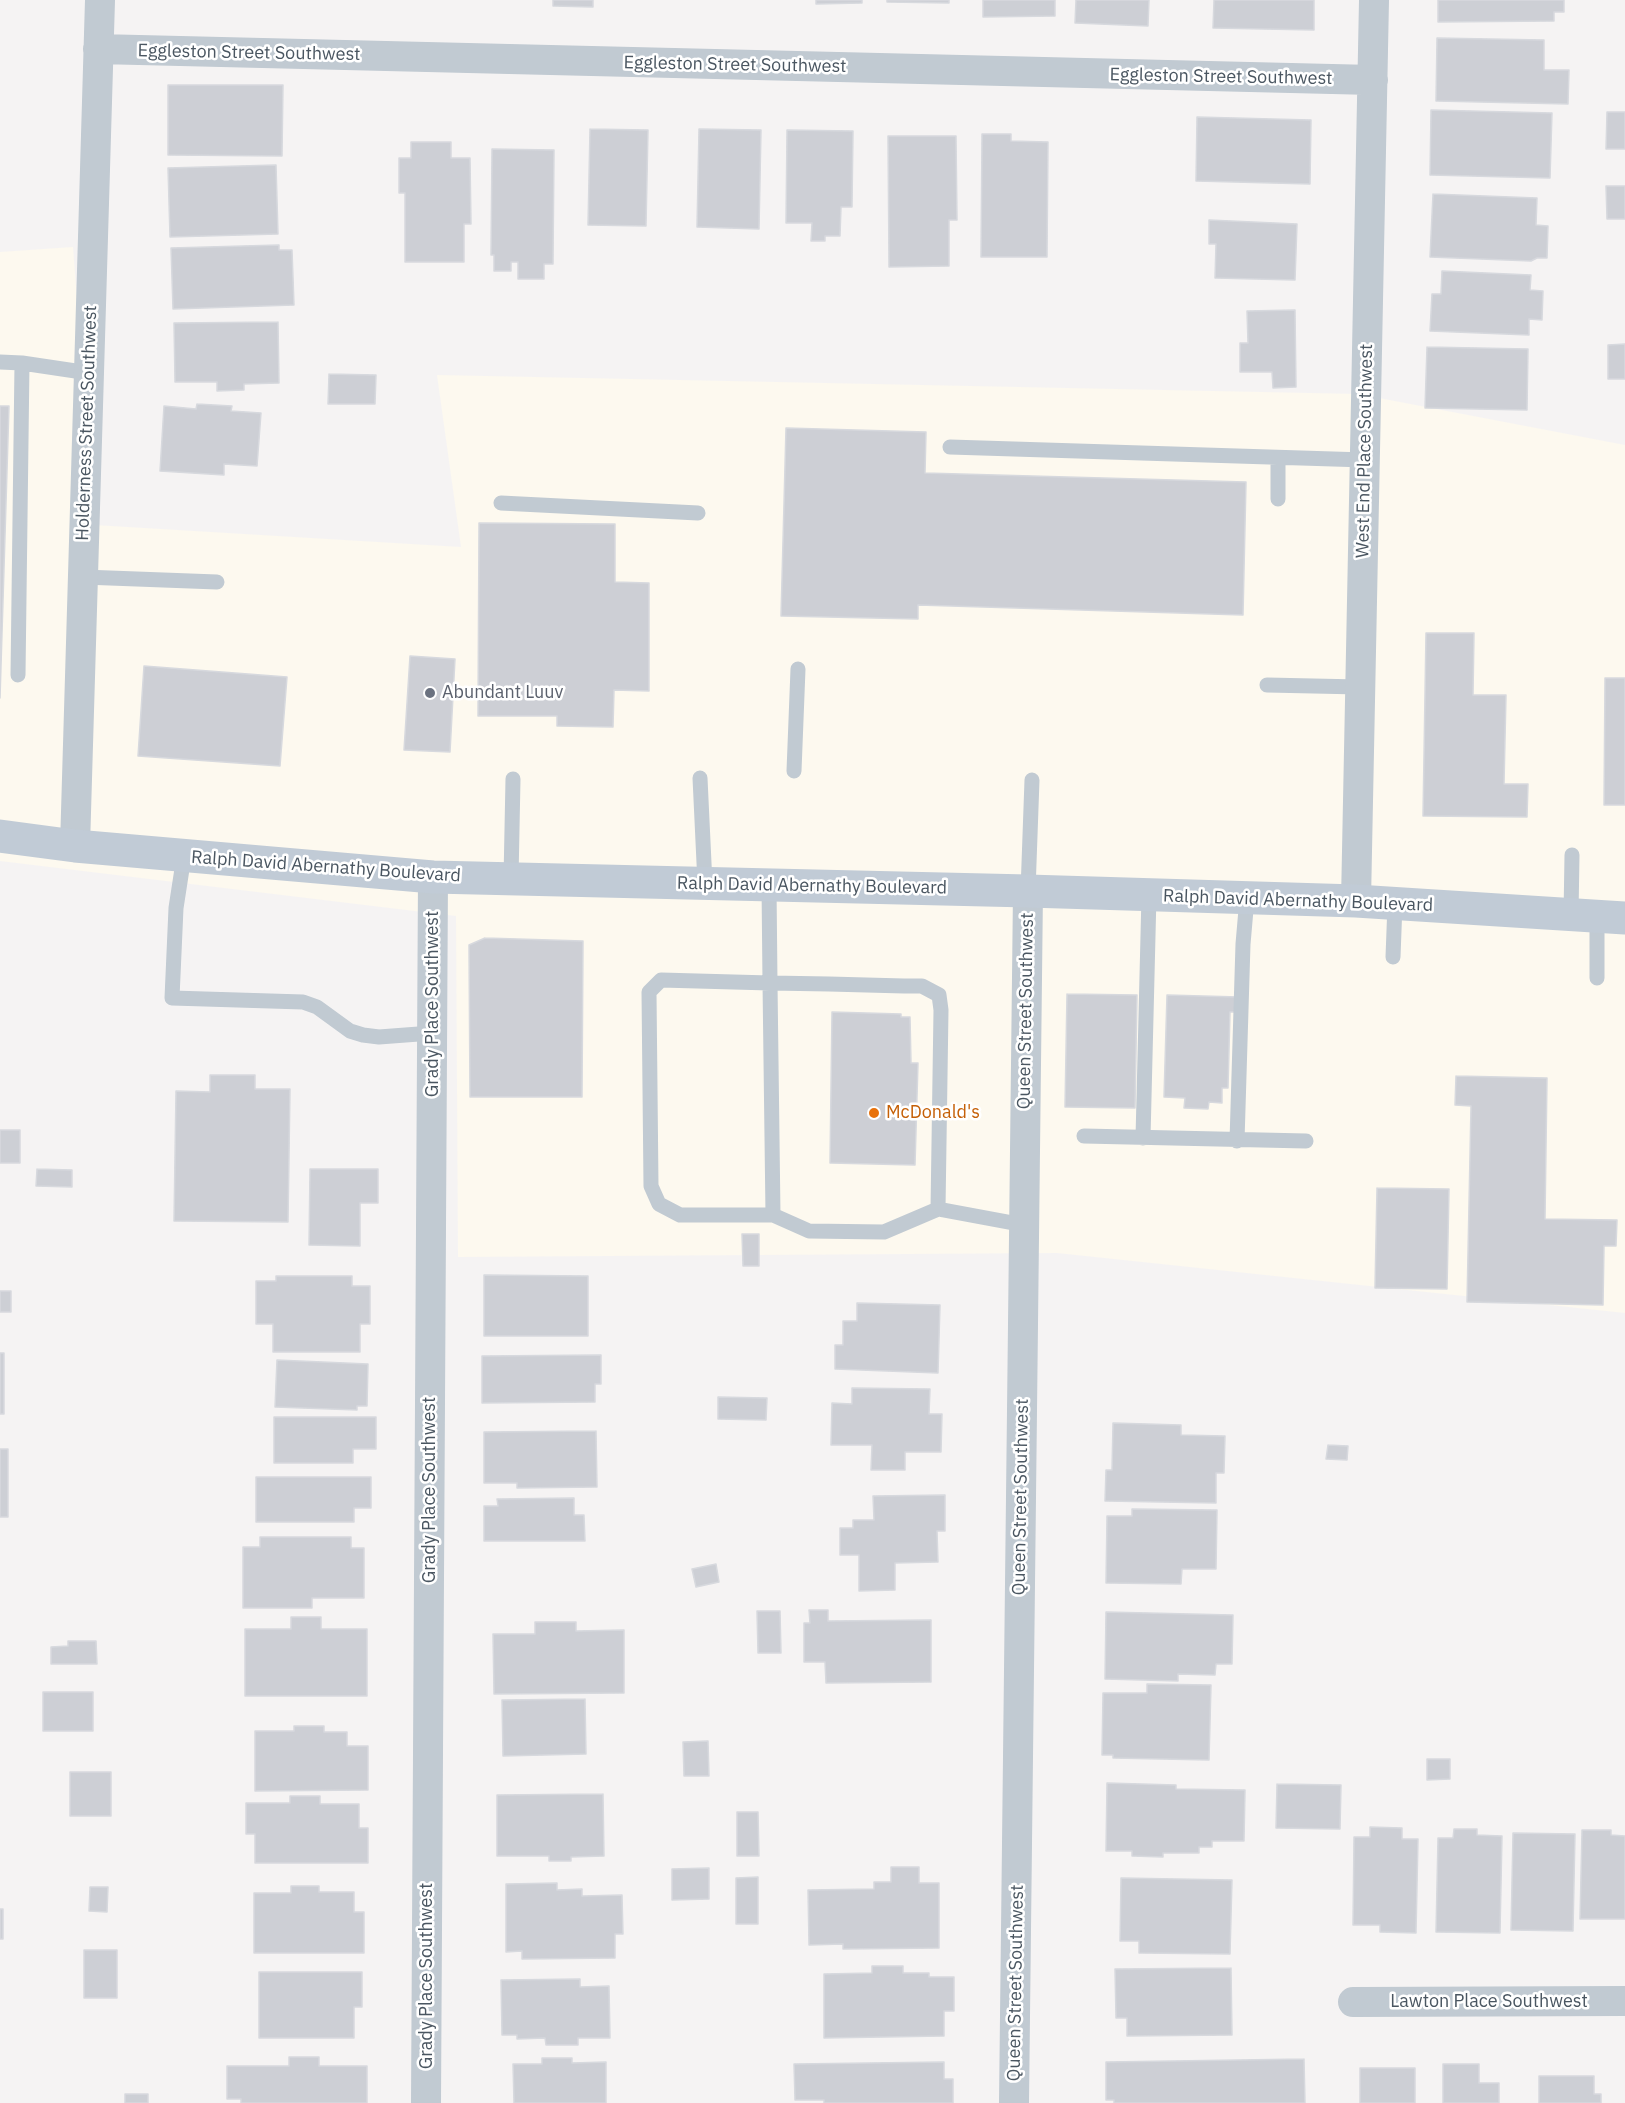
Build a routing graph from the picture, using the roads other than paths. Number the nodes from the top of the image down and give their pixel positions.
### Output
1 (100, 0) edge
2 (1374, 0) edge
3 (98, 49) junction
4 (1372, 80) junction
5 (0, 362) edge
6 (22, 363) junction
7 (89, 373) junction
8 (950, 447) dead end
9 (1278, 458) junction
10 (1365, 460) junction
11 (1278, 499) dead end
12 (501, 503) dead end
13 (698, 513) dead end
14 (83, 578) junction
15 (217, 582) dead end
16 (798, 669) dead end
17 (18, 675) dead end
18 (1267, 685) dead end
19 (1360, 687) junction
20 (794, 771) dead end
21 (700, 778) dead end
22 (513, 779) dead end
23 (1032, 780) dead end
24 (0, 836) edge
25 (75, 846) junction
26 (1572, 855) dead end
27 (184, 856) junction
28 (433, 877) junction
29 (511, 879) junction
30 (705, 884) junction
31 (769, 885) junction
32 (1028, 891) junction
33 (1149, 895) junction
34 (1247, 898) junction
35 (1356, 902) junction
36 (1395, 904) junction
37 (1598, 916) edge
38 (1393, 957) dead end
39 (1597, 978) dead end
40 (770, 983) junction
41 (432, 1033) junction
42 (1084, 1136) dead end
43 (1143, 1138) junction
44 (1238, 1140) junction
45 (1306, 1141) dead end
46 (938, 1209) junction
47 (773, 1215) junction
48 (1024, 1226) junction
49 (1625, 2001) edge
50 (1353, 2002) dead end
51 (426, 2103) edge
52 (1014, 2103) edge

1 - 3 street, Holderness Street Southwest
2 - 4 street, West End Place Southwest
3 - 4 street, Eggleston Street Southwest
3 - 7 street, Holderness Street Southwest
4 - 10 street, West End Place Southwest
5 - 6 lane
6 - 7 lane
6 - 17 lane
7 - 14 street, Holderness Street Southwest
8 - 9 lane
9 - 10 lane
9 - 11 lane
10 - 19 street, West End Place Southwest
12 - 13 lane
14 - 15 lane
14 - 25 street, Holderness Street Southwest
16 - 20 lane
18 - 19 lane
19 - 35 street, West End Place Southwest
21 - 30 lane
22 - 29 lane
23 - 32 lane
24 - 25 main road, Ralph David Abernathy Boulevard
25 - 27 main road, Ralph David Abernathy Boulevard
26 - 37 lane
27 - 28 main road, Ralph David Abernathy Boulevard
27 - 41 lane
28 - 29 main road, Ralph David Abernathy Boulevard
28 - 41 street, Grady Place Southwest
29 - 30 main road, Ralph David Abernathy Boulevard
30 - 31 main road, Ralph David Abernathy Boulevard
31 - 32 main road, Ralph David Abernathy Boulevard
31 - 40 lane
32 - 33 main road, Ralph David Abernathy Boulevard
32 - 48 street, Queen Street Southwest
33 - 34 main road, Ralph David Abernathy Boulevard
33 - 43 lane
34 - 35 main road, Ralph David Abernathy Boulevard
34 - 44 lane
35 - 36 main road, Ralph David Abernathy Boulevard
36 - 37 main road, Ralph David Abernathy Boulevard
36 - 38 lane
37 - 39 lane
40 - 46 lane
40 - 47 lane
40 - 47 lane
41 - 51 street, Grady Place Southwest
42 - 43 lane
43 - 44 lane
44 - 45 lane
46 - 47 lane
46 - 48 lane
48 - 52 street, Queen Street Southwest
49 - 50 street, Lawton Place Southwest

